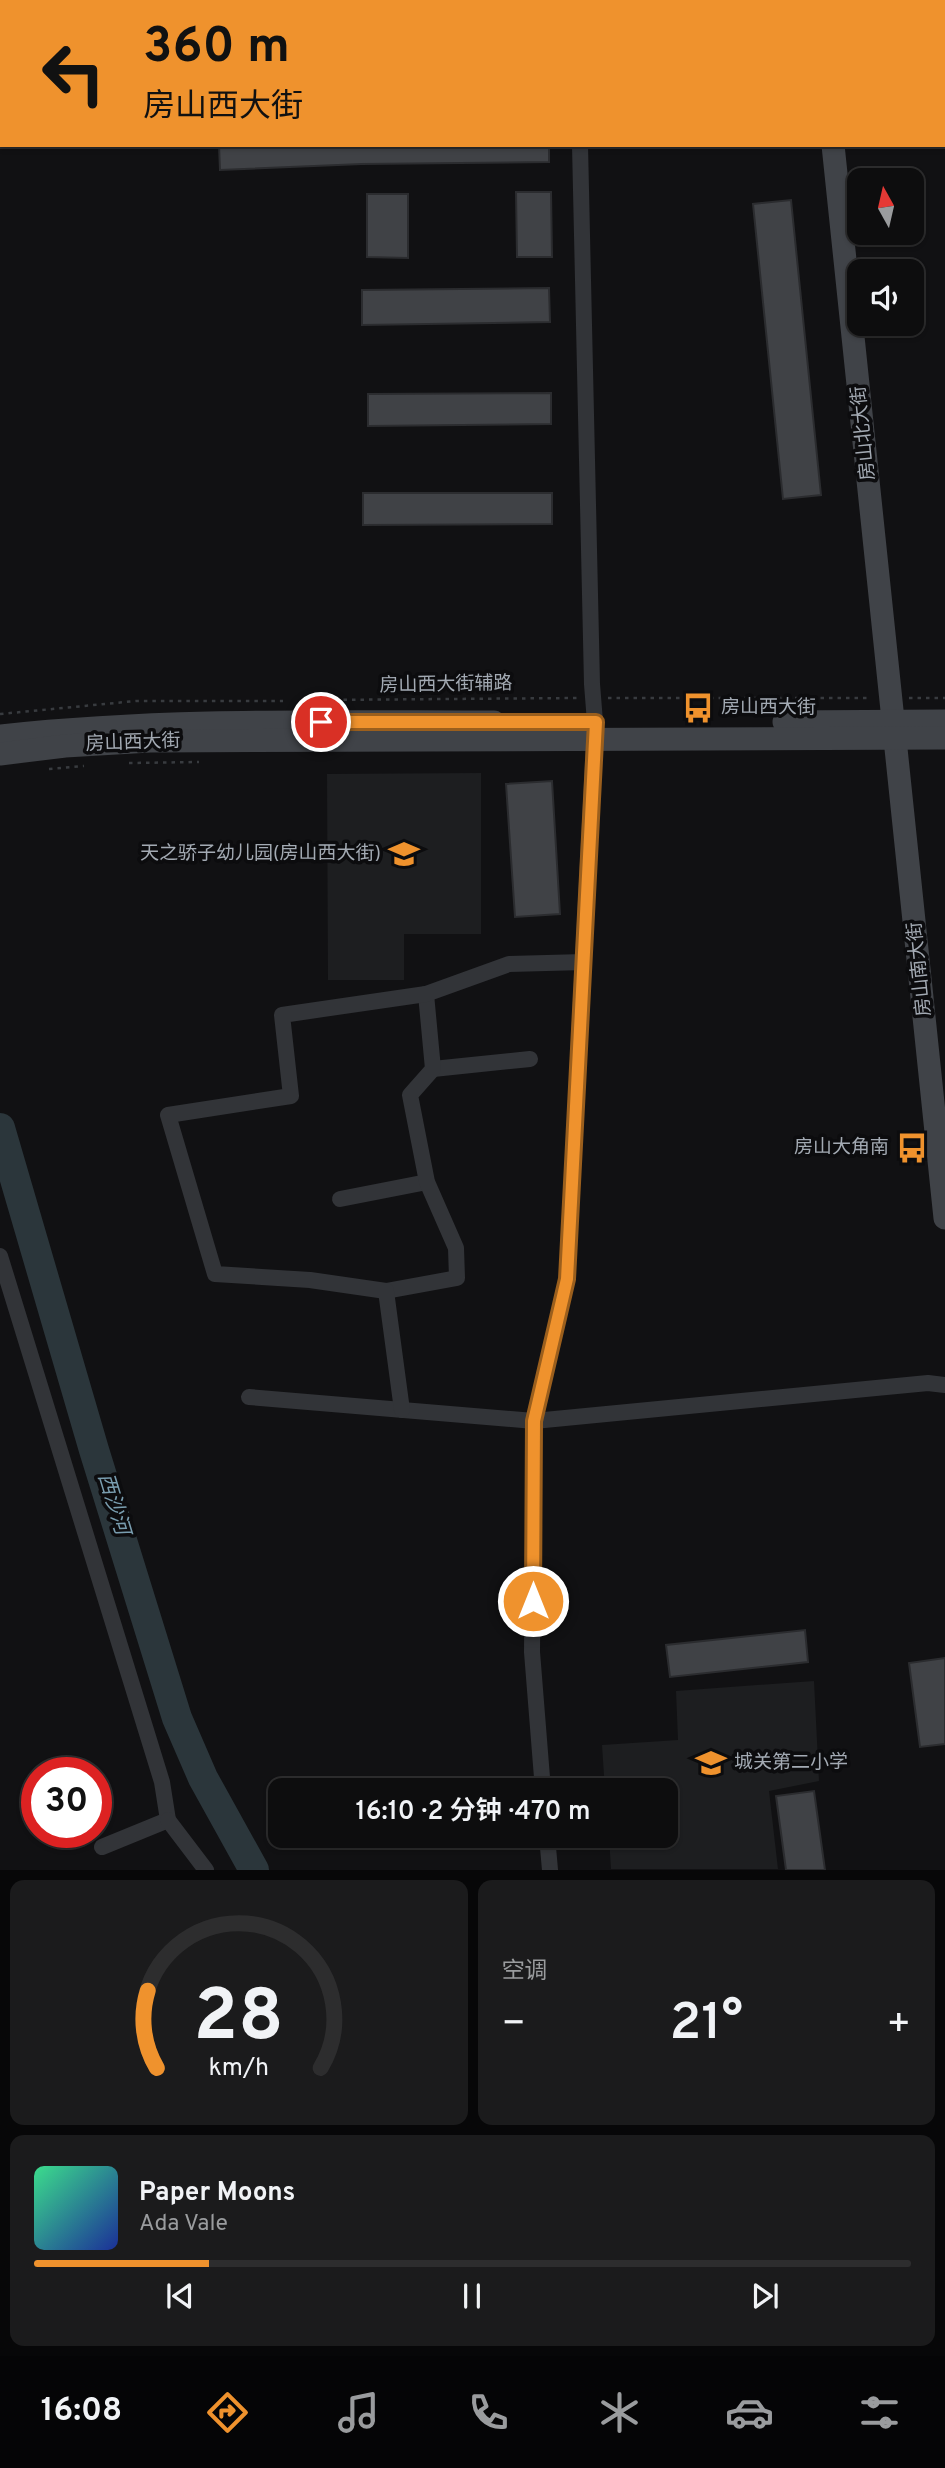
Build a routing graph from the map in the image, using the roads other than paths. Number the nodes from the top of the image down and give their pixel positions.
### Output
1 (580, 147) edge
2 (833, 147) edge
3 (945, 721) edge
4 (595, 730) junction
5 (896, 730) junction
6 (0, 736) edge
7 (945, 738) edge
8 (0, 754) edge
9 (583, 962) junction
10 (426, 993) junction
11 (530, 1059) dead end
12 (433, 1069) junction
13 (427, 1182) junction
14 (340, 1199) dead end
15 (945, 1218) edge
16 (0, 1256) edge
17 (386, 1292) junction
18 (945, 1385) edge
19 (249, 1397) dead end
20 (402, 1410) junction
21 (534, 1421) junction
22 (542, 1778) edge
23 (168, 1820) junction
24 (112, 1843) edge
25 (548, 1848) edge
26 (206, 1870) edge
27 (550, 1870) edge

1 - 4 street
2 - 5 main road, 房山北大街
3 - 5 main road
4 - 5 main road, 房山西大街
4 - 6 main road, 房山西大街
4 - 8 main road, 房山西大街
4 - 9 street
5 - 7 main road
5 - 15 main road, 房山南大街
9 - 10 street
9 - 21 street
10 - 12 street
10 - 17 street
11 - 12 street
12 - 13 street
13 - 14 street
13 - 17 street
16 - 23 street
17 - 20 street
18 - 21 street
19 - 20 street
20 - 21 street
21 - 22 street
23 - 24 street
23 - 26 street
25 - 27 street

